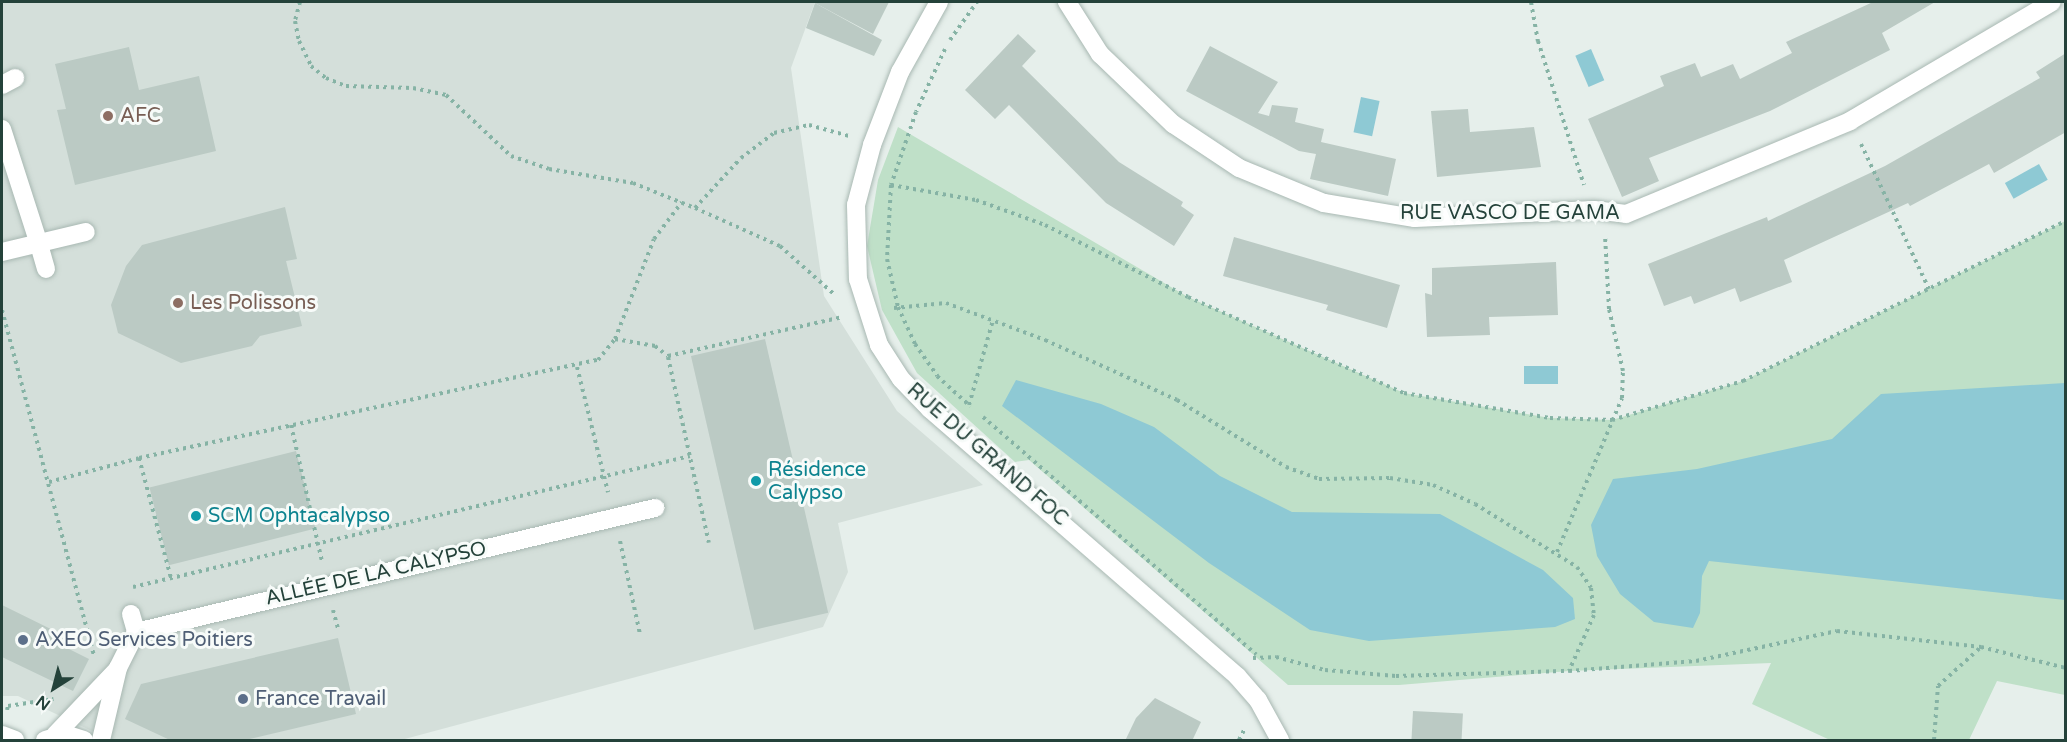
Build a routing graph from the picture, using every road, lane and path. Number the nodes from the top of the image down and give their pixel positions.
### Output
1 (300, 2) edge
2 (939, 2) edge
3 (977, 2) edge
4 (1067, 2) edge
5 (1531, 2) edge
6 (2052, 2) edge
7 (1850, 121) junction
8 (2, 129) edge
9 (832, 129) dead end
10 (891, 185) junction
11 (682, 202) junction
12 (695, 208) junction
13 (1594, 210) junction
14 (2066, 221) edge
15 (86, 232) dead end
16 (38, 241) junction
17 (2, 252) edge
18 (46, 269) dead end
19 (1929, 289) junction
20 (841, 300) dead end
21 (898, 307) junction
22 (844, 308) dead end
23 (2, 310) edge
24 (867, 313) junction
25 (993, 320) junction
26 (615, 339) junction
27 (668, 356) junction
28 (969, 405) junction
29 (1612, 420) junction
30 (291, 425) junction
31 (690, 456) junction
32 (139, 458) junction
33 (49, 482) junction
34 (655, 508) dead end
35 (318, 542) junction
36 (709, 543) dead end
37 (1557, 552) junction
38 (171, 578) junction
39 (328, 585) junction
40 (125, 589) dead end
41 (131, 614) dead end
42 (338, 629) dead end
43 (136, 632) junction
44 (1981, 647) junction
45 (1257, 654) junction
46 (118, 668) junction
47 (2066, 668) edge
48 (1569, 671) junction
49 (1237, 676) junction
50 (2, 735) edge
51 (50, 738) edge
52 (15, 741) edge
53 (84, 741) edge
54 (100, 741) edge
55 (1280, 741) edge
56 (1934, 741) edge

1 - 11 path
2 - 24 street, RUE DU GRAND FOC
3 - 10 path
4 - 13 street, RUE VASCO DE GAMA
5 - 13 path
6 - 7 street, RUE VASCO DE GAMA
7 - 13 street, RUE VASCO DE GAMA
7 - 19 path
8 - 16 street
9 - 12 path
10 - 21 path
10 - 29 path
11 - 12 path
11 - 26 path
12 - 20 path
13 - 29 path
14 - 19 path
15 - 16 street
16 - 17 street
16 - 18 street
19 - 29 path
21 - 24 path
21 - 25 path
21 - 28 path
22 - 27 path
23 - 33 path
24 - 49 street, RUE DU GRAND FOC
25 - 28 path
25 - 37 path
26 - 27 path
26 - 30 path
27 - 31 path
28 - 45 path
29 - 37 path
30 - 32 path
30 - 35 path
31 - 35 path
31 - 36 path
32 - 33 path
32 - 38 path
33 - 46 path
34 - 39 street, ALLÉE DE LA CALYPSO
35 - 38 path
35 - 39 path
37 - 48 path
38 - 40 path
39 - 42 path
39 - 43 street, ALLÉE DE LA CALYPSO
41 - 43 street
43 - 46 street
44 - 47 path
44 - 48 path
44 - 56 path
45 - 48 path
45 - 49 path
46 - 51 street
46 - 54 street
49 - 55 street, RUE DU GRAND FOC
50 - 52 street
51 - 53 street

